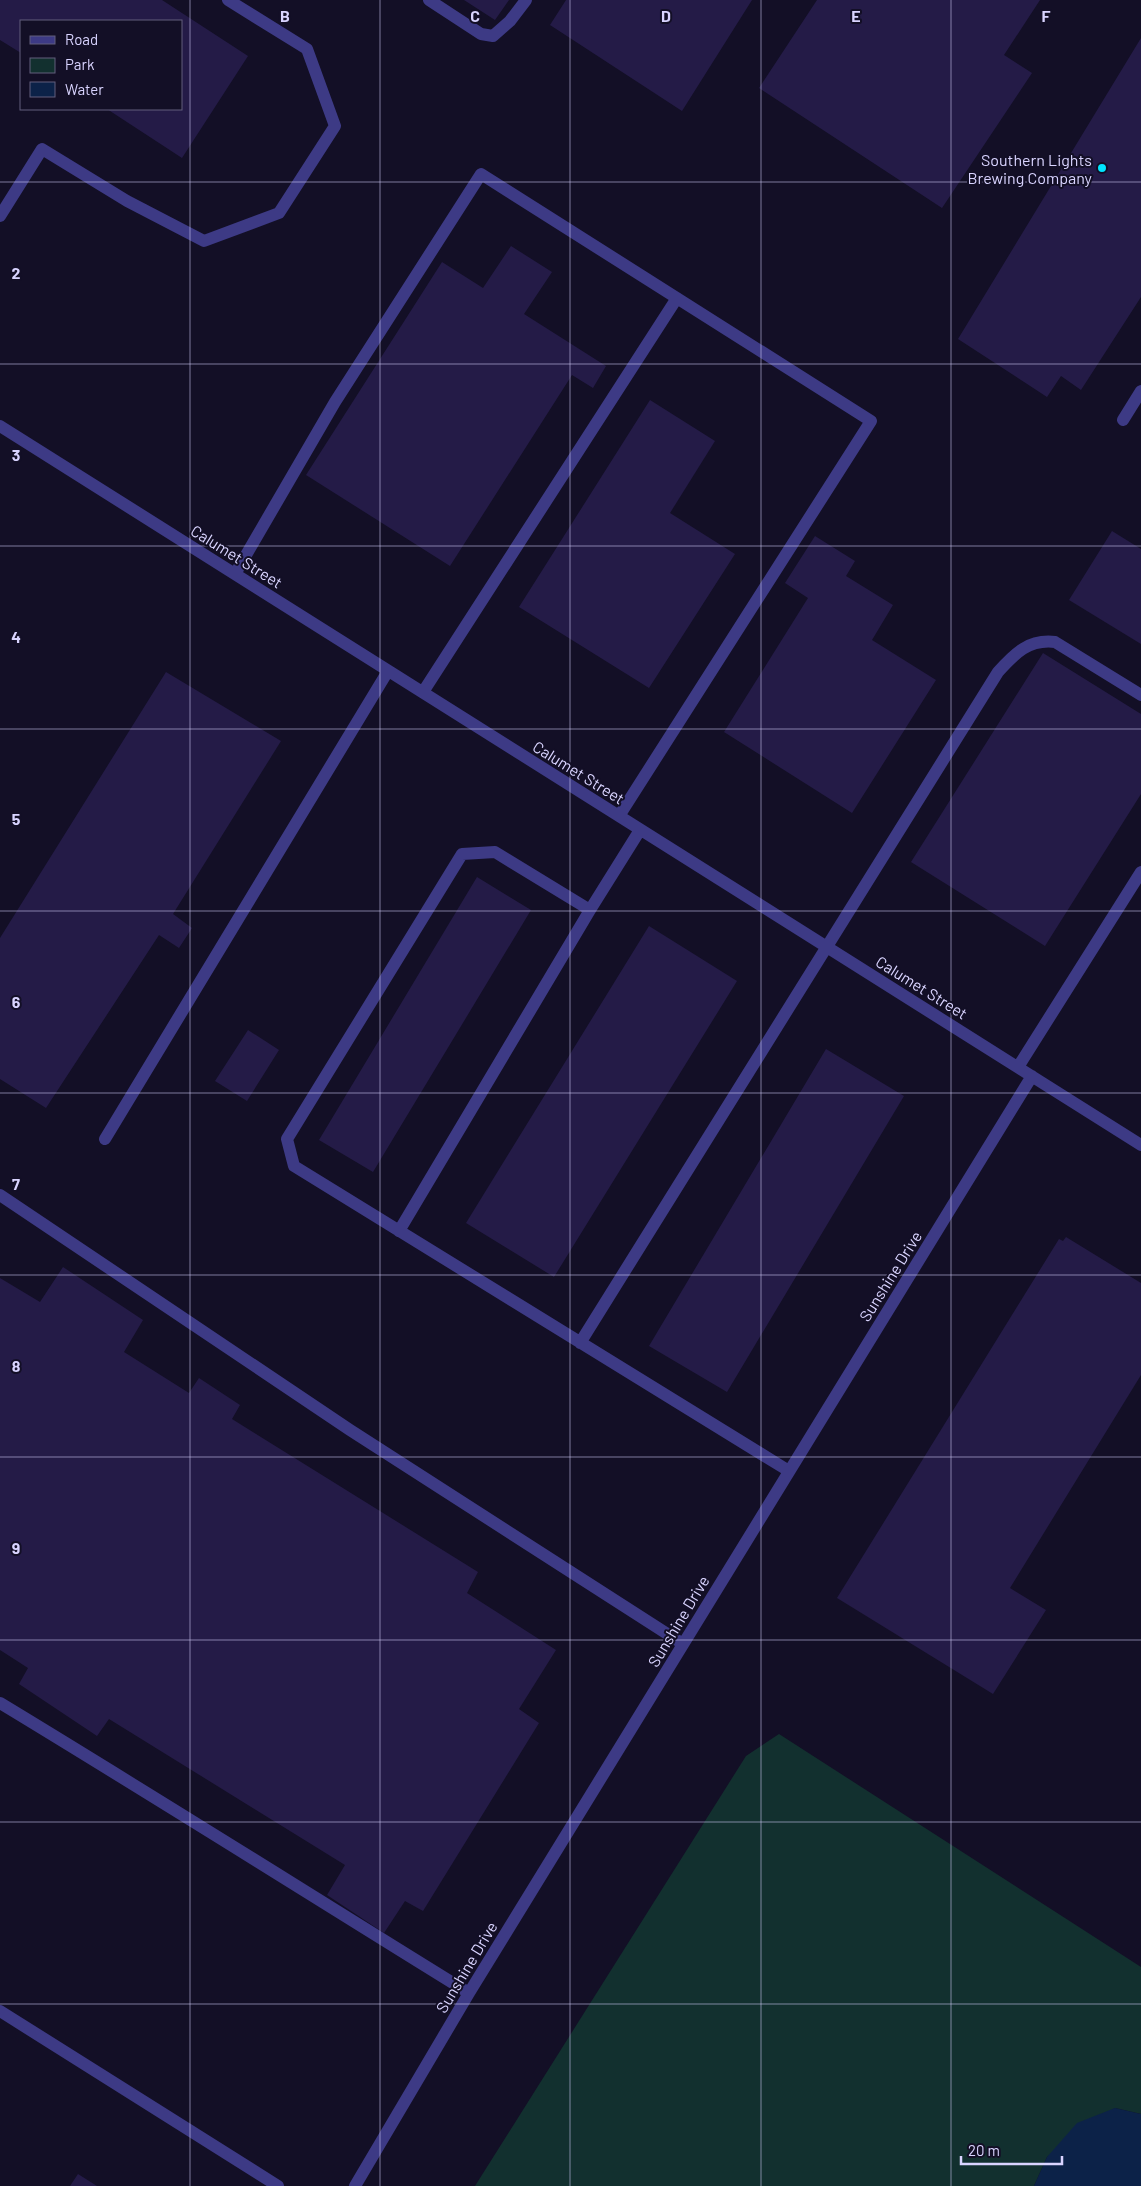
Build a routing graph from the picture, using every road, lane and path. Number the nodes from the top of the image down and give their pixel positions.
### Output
1 (228, 0) edge
2 (429, 0) edge
3 (526, 0) edge
4 (0, 216) edge
5 (677, 298) junction
6 (1141, 391) edge
7 (1123, 420) dead end
8 (0, 426) edge
9 (235, 574) junction
10 (388, 671) junction
11 (423, 692) junction
12 (1141, 695) edge
13 (619, 816) junction
14 (640, 830) junction
15 (1141, 872) edge
16 (590, 910) junction
17 (829, 947) junction
18 (1018, 1067) junction
19 (1032, 1076) junction
20 (105, 1139) dead end
21 (1141, 1145) edge
22 (0, 1195) edge
23 (399, 1231) junction
24 (580, 1343) junction
25 (789, 1471) junction
26 (683, 1644) junction
27 (0, 1703) edge
28 (469, 1993) junction
29 (0, 2011) edge
30 (278, 2186) edge
31 (355, 2186) edge

1 - 4 street
2 - 3 street
5 - 9 street
5 - 11 street
5 - 13 street
6 - 7 street
8 - 9 street, Calumet Street
9 - 10 street, Calumet Street
10 - 11 street, Calumet Street
10 - 20 street
11 - 13 street, Calumet Street
12 - 17 street
13 - 14 street, Calumet Street
14 - 16 street
14 - 17 street, Calumet Street
15 - 18 street
16 - 23 street
16 - 23 street
17 - 18 street, Calumet Street
17 - 24 street
18 - 19 street, Calumet Street
19 - 21 street, Calumet Street
19 - 25 street, Sunshine Drive
22 - 26 street
23 - 24 street
24 - 25 street
25 - 26 street, Sunshine Drive
26 - 28 street, Sunshine Drive
27 - 28 street
28 - 31 street, Sunshine Drive
29 - 30 street

